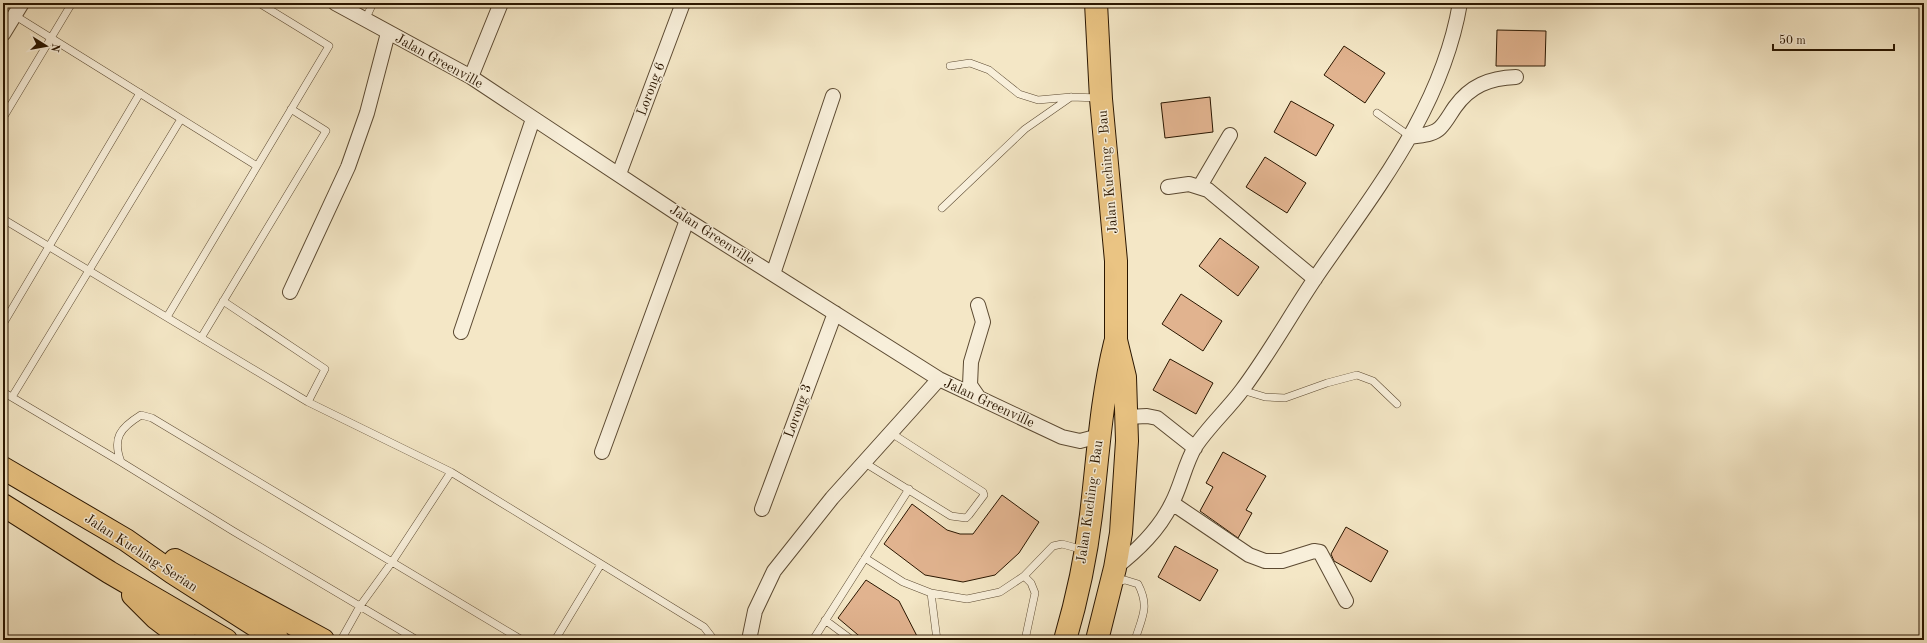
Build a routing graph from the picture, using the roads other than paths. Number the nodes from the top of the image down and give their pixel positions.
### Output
1 (22, 3) edge
2 (72, 3) edge
3 (259, 3) edge
4 (275, 3) edge
5 (373, 3) edge
6 (500, 3) edge
7 (683, 3) edge
8 (1096, 3) edge
9 (1460, 3) edge
10 (339, 4) edge
11 (271, 10) junction
12 (14, 16) junction
13 (365, 20) junction
14 (388, 33) junction
15 (3, 34) edge
16 (51, 38) junction
17 (950, 66) dead end
18 (471, 77) junction
19 (1516, 77) dead end
20 (140, 93) junction
21 (833, 96) dead end
22 (1071, 97) junction
23 (1101, 98) junction
24 (291, 109) junction
25 (1377, 113) dead end
26 (3, 118) edge
27 (181, 119) junction
28 (533, 119) junction
29 (1230, 135) dead end
30 (1411, 137) junction
31 (257, 166) junction
32 (619, 174) junction
33 (1168, 186) dead end
34 (1200, 186) junction
35 (942, 208) dead end
36 (3, 219) edge
37 (687, 220) junction
38 (49, 247) junction
39 (89, 271) junction
40 (773, 274) junction
41 (1315, 279) junction
42 (290, 292) dead end
43 (224, 301) junction
44 (978, 305) dead end
45 (835, 313) junction
46 (167, 318) junction
47 (3, 324) edge
48 (460, 332) dead end
49 (201, 338) junction
50 (1116, 340) junction
51 (939, 379) junction
52 (1242, 390) junction
53 (3, 392) edge
54 (12, 397) junction
55 (979, 398) junction
56 (308, 402) junction
57 (1397, 404) dead end
58 (1127, 417) junction
59 (891, 433) junction
60 (1099, 436) junction
61 (1195, 448) junction
62 (602, 452) dead end
63 (121, 462) junction
64 (865, 462) junction
65 (3, 468) edge
66 (451, 472) junction
67 (909, 489) junction
68 (1172, 503) junction
69 (3, 505) edge
70 (762, 509) dead end
71 (126, 540) junction
72 (1085, 550) junction
73 (865, 558) junction
74 (392, 562) junction
75 (601, 564) junction
76 (109, 572) junction
77 (1113, 575) junction
78 (1024, 576) junction
79 (931, 593) junction
80 (1346, 600) dead end
81 (360, 606) junction
82 (825, 620) junction
83 (185, 640) edge
84 (226, 640) edge
85 (278, 640) edge
86 (323, 640) edge
87 (341, 640) edge
88 (417, 640) edge
89 (522, 640) edge
90 (555, 640) edge
91 (714, 640) edge
92 (749, 640) edge
93 (814, 640) edge
94 (852, 640) edge
95 (938, 640) edge
96 (1025, 640) edge
97 (1065, 640) edge
98 (1097, 640) edge
99 (1135, 640) edge

1 - 12 street
2 - 16 lane
3 - 11 lane
4 - 11 lane
5 - 13 lane
6 - 18 street
7 - 32 street, Lorong 6
8 - 23 main road, Jalan Kuching - Bau
9 - 30 street
10 - 13 street, Jalan Greenville
11 - 24 lane
12 - 15 street
12 - 16 lane
13 - 14 street, Jalan Greenville
14 - 18 street, Jalan Greenville
14 - 42 street
16 - 20 lane
16 - 26 lane
17 - 22 lane
18 - 28 street, Jalan Greenville
19 - 30 street
20 - 27 lane
20 - 38 lane
21 - 40 street
22 - 23 lane
22 - 35 lane
23 - 50 main road, Jalan Kuching - Bau
24 - 31 lane
24 - 43 lane
25 - 30 lane
27 - 31 lane
27 - 39 lane
28 - 32 street, Jalan Greenville
28 - 48 street
29 - 34 street
30 - 41 street
31 - 46 lane
32 - 37 street, Jalan Greenville
33 - 34 street
34 - 41 street
36 - 38 lane
37 - 40 street, Jalan Greenville
37 - 62 street
38 - 39 lane
38 - 47 lane
39 - 46 lane
39 - 54 lane
40 - 45 street, Jalan Greenville
41 - 52 street
43 - 49 lane
43 - 56 lane
44 - 55 street
45 - 51 street, Jalan Greenville
45 - 70 street, Lorong 3
46 - 49 lane
49 - 56 lane
50 - 58 main road, Jalan Kuching - Bau
50 - 60 main road, Jalan Kuching - Bau
51 - 55 street, Jalan Greenville
51 - 59 street
52 - 57 lane
52 - 61 street
53 - 54 lane
54 - 63 lane
55 - 60 street, Jalan Greenville
56 - 66 lane
58 - 61 street
58 - 77 main road, Jalan Kuching - Bau
59 - 64 street
59 - 67 lane
60 - 72 main road, Jalan Kuching - Bau
61 - 68 street
63 - 74 lane
63 - 81 lane
64 - 67 lane
64 - 92 street
65 - 71 main road, Jalan Kuching-Serian
66 - 74 lane
66 - 75 lane
67 - 73 lane
68 - 77 street
68 - 80 street
69 - 76 main road
71 - 85 main road, Jalan Kuching-Serian
71 - 86 main road
72 - 78 lane
72 - 97 main road, Jalan Kuching - Bau
73 - 79 lane
73 - 82 lane
74 - 81 lane
74 - 89 lane
75 - 90 lane
75 - 91 lane
76 - 83 main road
76 - 84 main road
77 - 98 main road, Jalan Kuching - Bau
77 - 99 lane
78 - 79 lane
78 - 96 lane
79 - 95 lane
81 - 87 lane
81 - 88 lane
82 - 93 lane
82 - 94 lane

